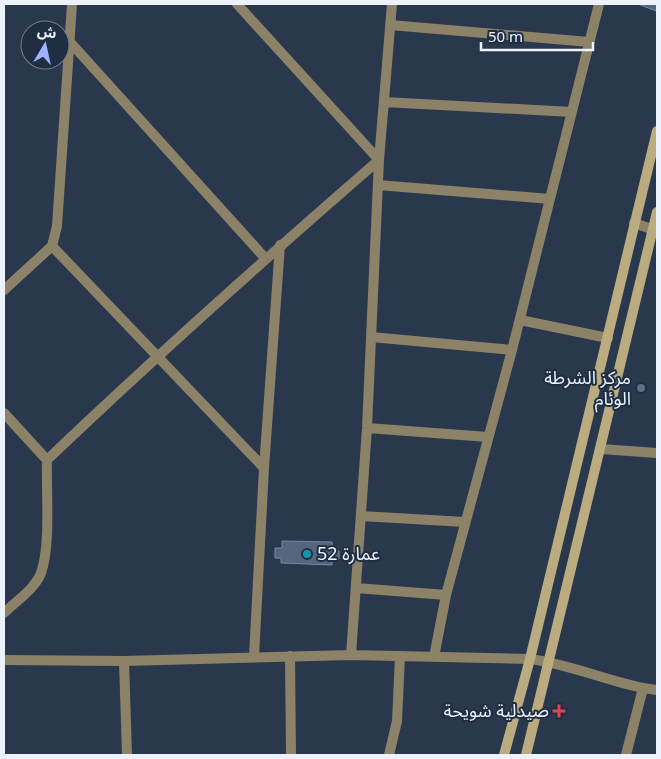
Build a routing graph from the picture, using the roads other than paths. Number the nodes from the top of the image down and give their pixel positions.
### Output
1 (72, 4) edge
2 (237, 4) edge
3 (392, 4) edge
4 (599, 4) edge
5 (390, 25) junction
6 (70, 42) joint
7 (589, 42) junction
8 (68, 70) edge
9 (384, 102) junction
10 (572, 112) junction
11 (657, 131) edge
12 (379, 160) junction
13 (378, 185) junction
14 (550, 200) junction
15 (657, 212) edge
16 (634, 223) junction
17 (655, 231) edge
18 (52, 246) junction
19 (280, 246) junction
20 (265, 258) junction
21 (4, 290) edge
22 (520, 320) junction
23 (371, 337) junction
24 (608, 338) junction
25 (512, 350) junction
26 (157, 356) junction
27 (4, 413) edge
28 (367, 428) junction
29 (488, 437) junction
30 (601, 448) junction
31 (657, 454) edge
32 (47, 460) junction
33 (264, 468) junction
34 (361, 516) junction
35 (465, 522) junction
36 (356, 588) junction
37 (446, 595) junction
38 (4, 612) edge
39 (351, 655) junction
40 (254, 656) junction
41 (290, 656) junction
42 (400, 656) junction
43 (434, 657) junction
44 (530, 659) junction
45 (4, 660) edge
46 (124, 661) junction
47 (550, 662) junction
48 (643, 688) junction
49 (657, 690) edge
50 (127, 755) edge
51 (291, 755) edge
52 (389, 755) edge
53 (504, 755) edge
54 (526, 755) edge
55 (626, 755) edge

1 - 6 street
2 - 12 street
3 - 5 street
4 - 7 street
5 - 7 street
5 - 9 street
6 - 20 street
7 - 10 street
8 - 18 street
9 - 10 street
9 - 12 street
10 - 14 street
11 - 16 main road
12 - 13 street
12 - 19 street
13 - 14 street
13 - 23 street
14 - 22 street
15 - 17 main road
16 - 17 street
16 - 24 main road
17 - 30 main road
18 - 21 street
18 - 26 street
19 - 20 street
19 - 33 street
20 - 26 street
22 - 24 street
22 - 25 street
23 - 25 street
23 - 28 street
24 - 44 main road
25 - 29 street
26 - 32 street
26 - 33 street
27 - 32 street
28 - 29 street
28 - 34 street
29 - 35 street
30 - 31 street
30 - 47 main road
32 - 38 street
33 - 40 street
34 - 35 street
34 - 36 street
35 - 37 street
36 - 37 street
36 - 39 street
37 - 43 street
39 - 41 street
39 - 42 street
40 - 41 street
40 - 46 street
41 - 51 street
42 - 43 street
42 - 52 street
43 - 44 street
44 - 47 street
44 - 53 main road
45 - 46 street
46 - 50 street
47 - 48 street
47 - 54 main road
48 - 49 street
48 - 55 street

